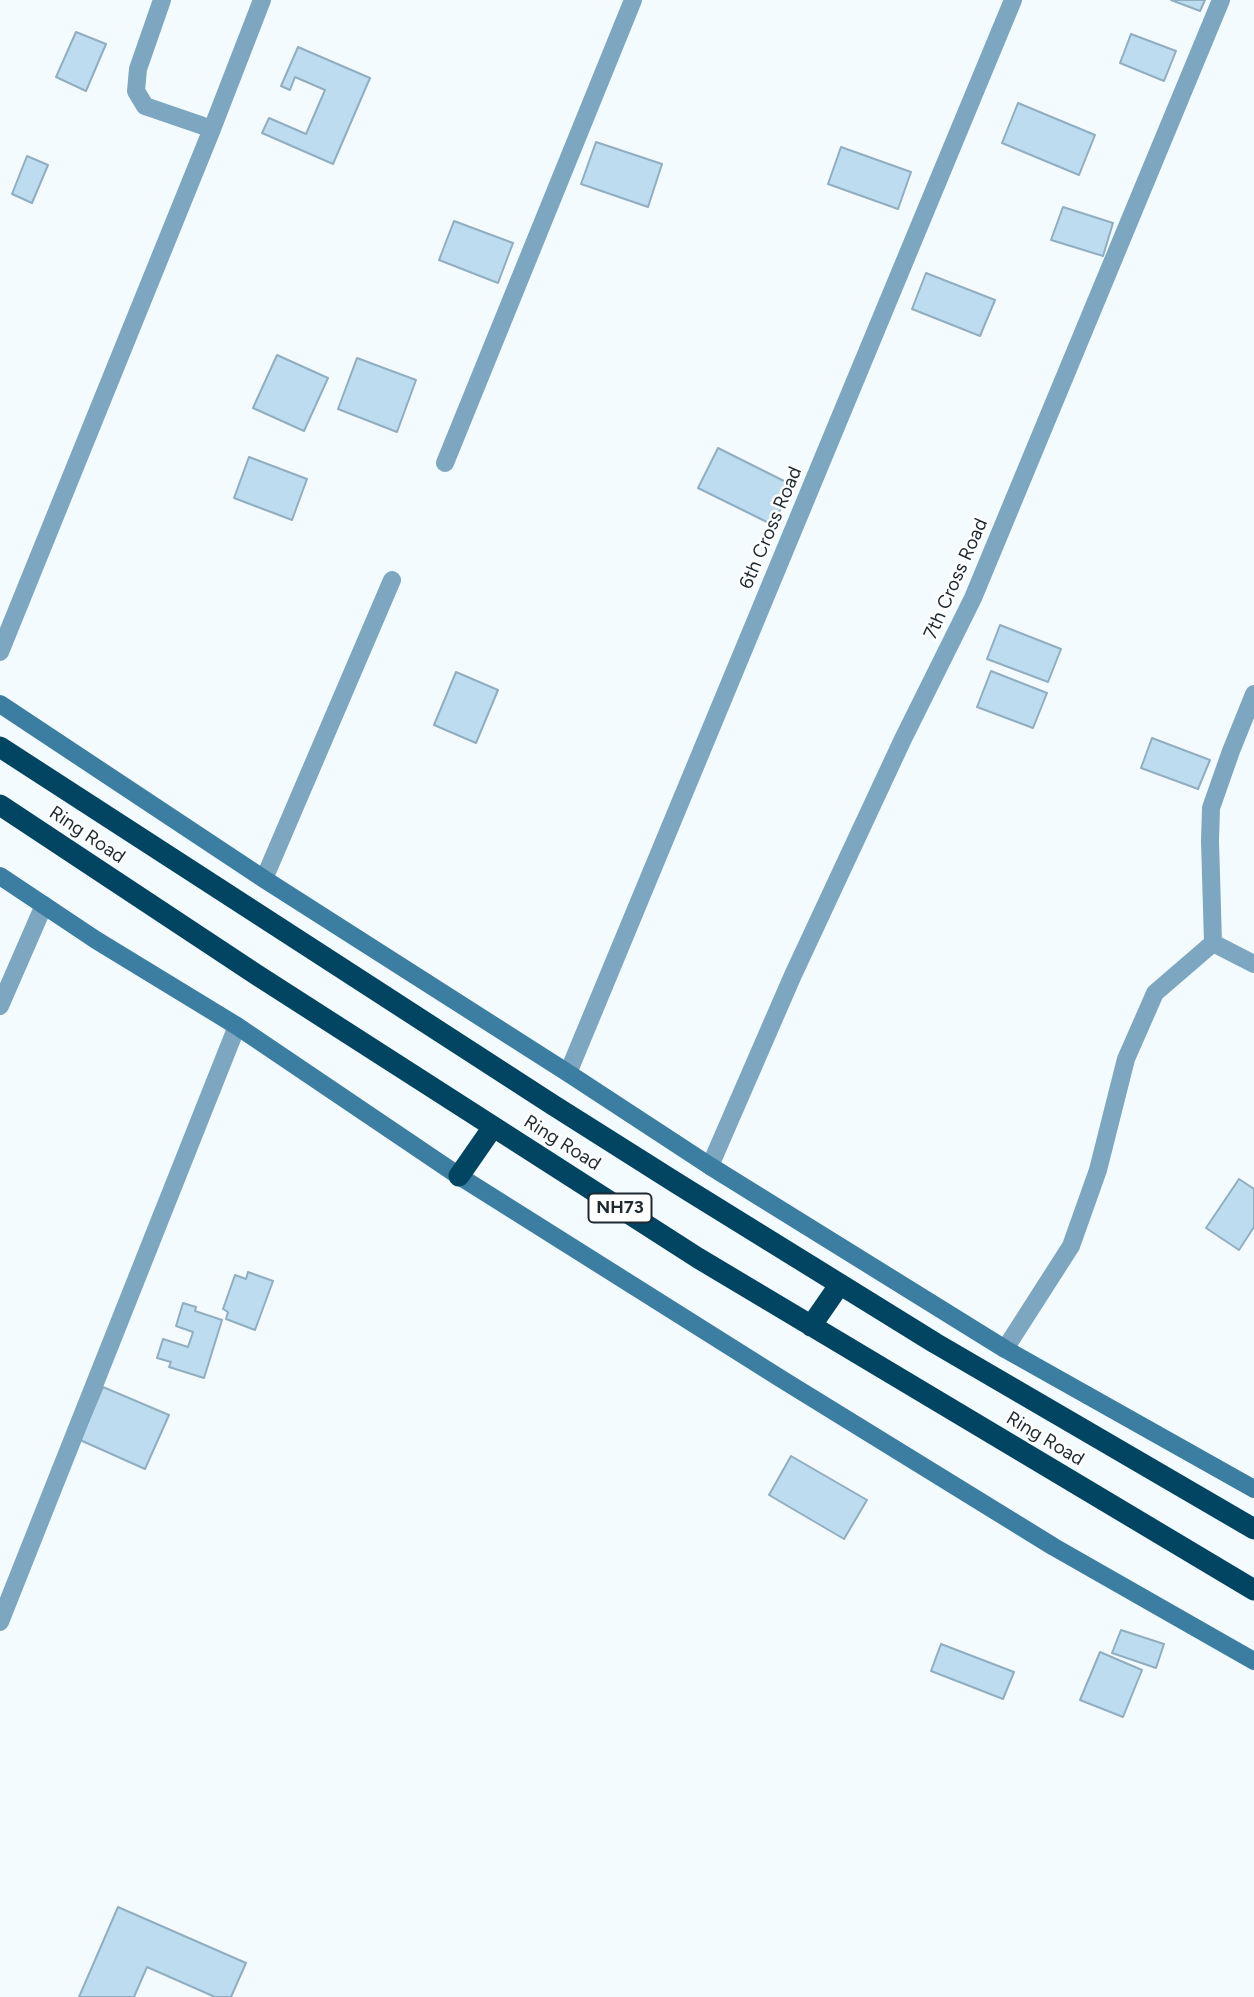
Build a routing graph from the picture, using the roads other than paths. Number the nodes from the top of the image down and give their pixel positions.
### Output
1 (162, 0) edge
2 (262, 0) edge
3 (633, 0) edge
4 (1013, 0) edge
5 (1221, 0) edge
6 (212, 129) junction
7 (445, 463) dead end
8 (392, 580) dead end
9 (0, 652) edge
10 (1254, 694) edge
11 (0, 704) edge
12 (0, 747) edge
13 (0, 805) edge
14 (0, 876) edge
15 (264, 879) junction
16 (44, 905) junction
17 (1213, 943) junction
18 (1254, 964) edge
19 (0, 1006) edge
20 (237, 1026) junction
21 (568, 1073) junction
22 (493, 1127) junction
23 (710, 1166) junction
24 (459, 1176) junction
25 (840, 1284) junction
26 (811, 1326) junction
27 (1005, 1349) junction
28 (1254, 1489) edge
29 (1254, 1530) edge
30 (1254, 1590) edge
31 (0, 1622) edge
32 (1254, 1661) edge

1 - 6 street
2 - 6 street
3 - 7 street
4 - 21 street, 6th Cross Road
5 - 23 street, 7th Cross Road
6 - 9 street
8 - 15 street
10 - 17 street
11 - 15 street
12 - 25 highway, Ring Road / NH73
13 - 22 highway, Ring Road / NH73
14 - 16 street
15 - 21 street
16 - 19 street
16 - 20 street
17 - 18 street
17 - 27 street
20 - 24 street
20 - 31 street
21 - 23 street
22 - 24 highway
22 - 26 highway, Ring Road / NH73
23 - 27 street
24 - 32 street
25 - 26 highway
25 - 29 highway, Ring Road / NH73
26 - 30 highway, Ring Road / NH73
27 - 28 street

